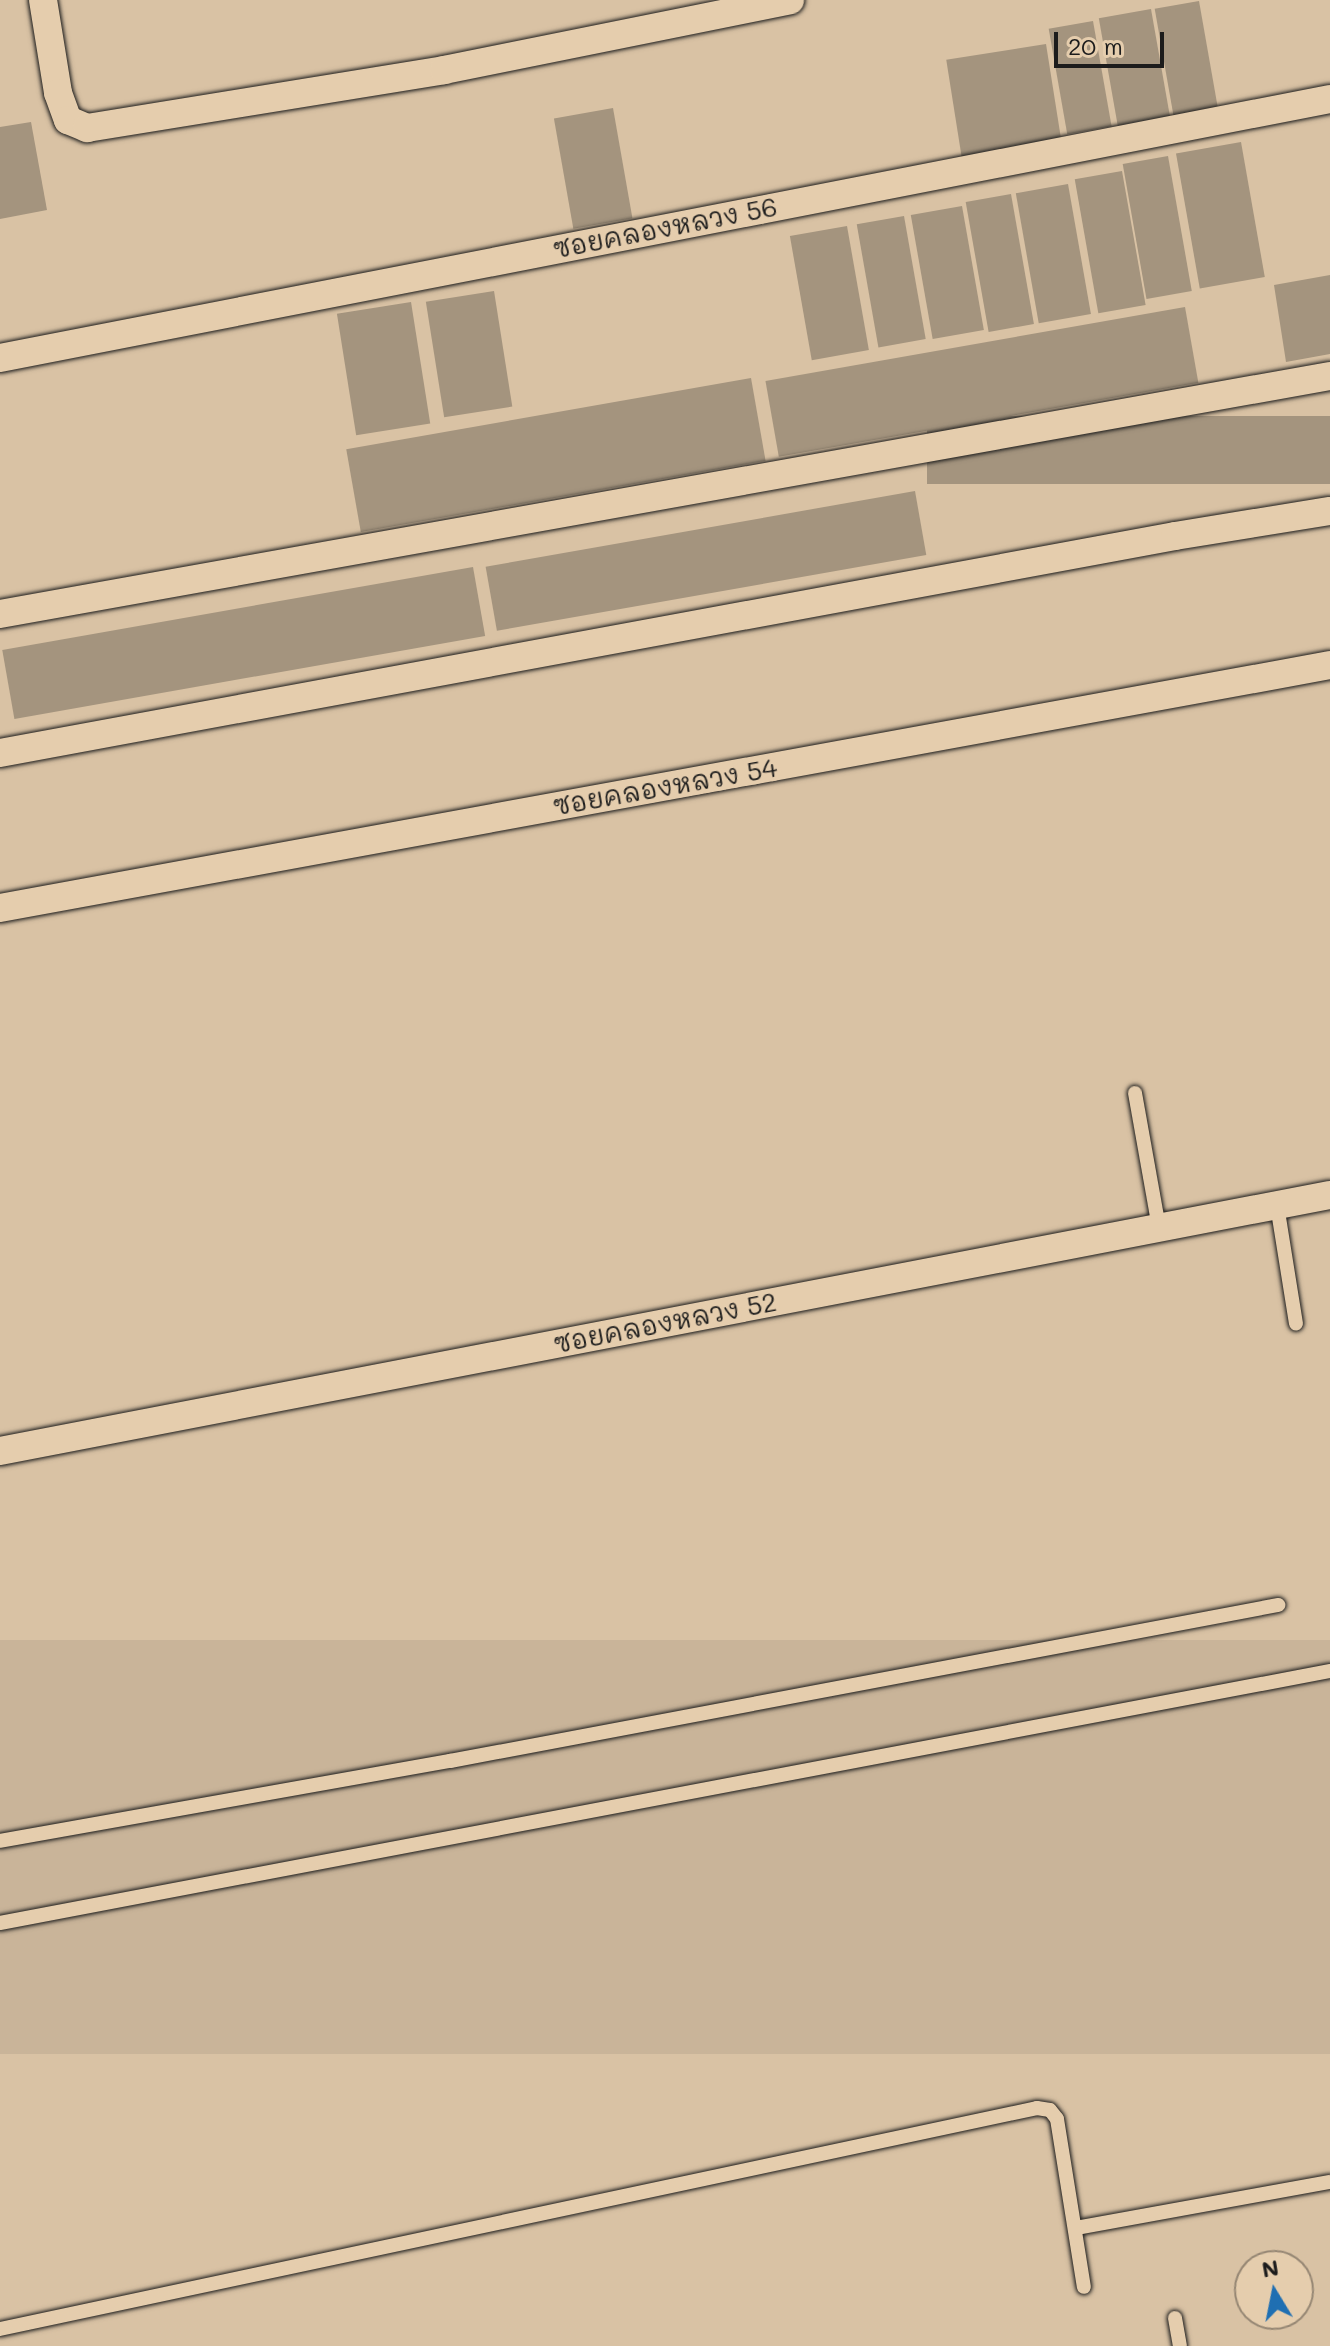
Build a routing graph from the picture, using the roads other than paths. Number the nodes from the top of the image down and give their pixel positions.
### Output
1 (43, 0) edge
2 (790, 0) edge
3 (1330, 99) edge
4 (0, 358) edge
5 (1330, 376) edge
6 (1330, 511) edge
7 (0, 614) edge
8 (1330, 665) edge
9 (0, 753) edge
10 (0, 908) edge
11 (1135, 1093) dead end
12 (1330, 1195) edge
13 (1277, 1205) junction
14 (1159, 1228) junction
15 (1296, 1323) dead end
16 (0, 1451) edge
17 (1278, 1605) dead end
18 (1330, 1671) edge
19 (0, 1841) edge
20 (0, 1923) edge
21 (1330, 2182) edge
22 (1076, 2228) junction
23 (1084, 2287) dead end
24 (1175, 2318) dead end
25 (0, 2329) edge
26 (1180, 2346) edge

1 - 2 street
3 - 4 street, ซอยคลองหลวง 56
5 - 7 street
6 - 9 street
8 - 10 street, ซอยคลองหลวง 54
11 - 14 lane
12 - 13 street, ซอยคลองหลวง 52
13 - 14 street, ซอยคลองหลวง 52
13 - 15 lane
14 - 16 street, ซอยคลองหลวง 52
17 - 19 lane
18 - 20 lane
21 - 22 lane
22 - 23 lane
22 - 25 lane
24 - 26 lane

